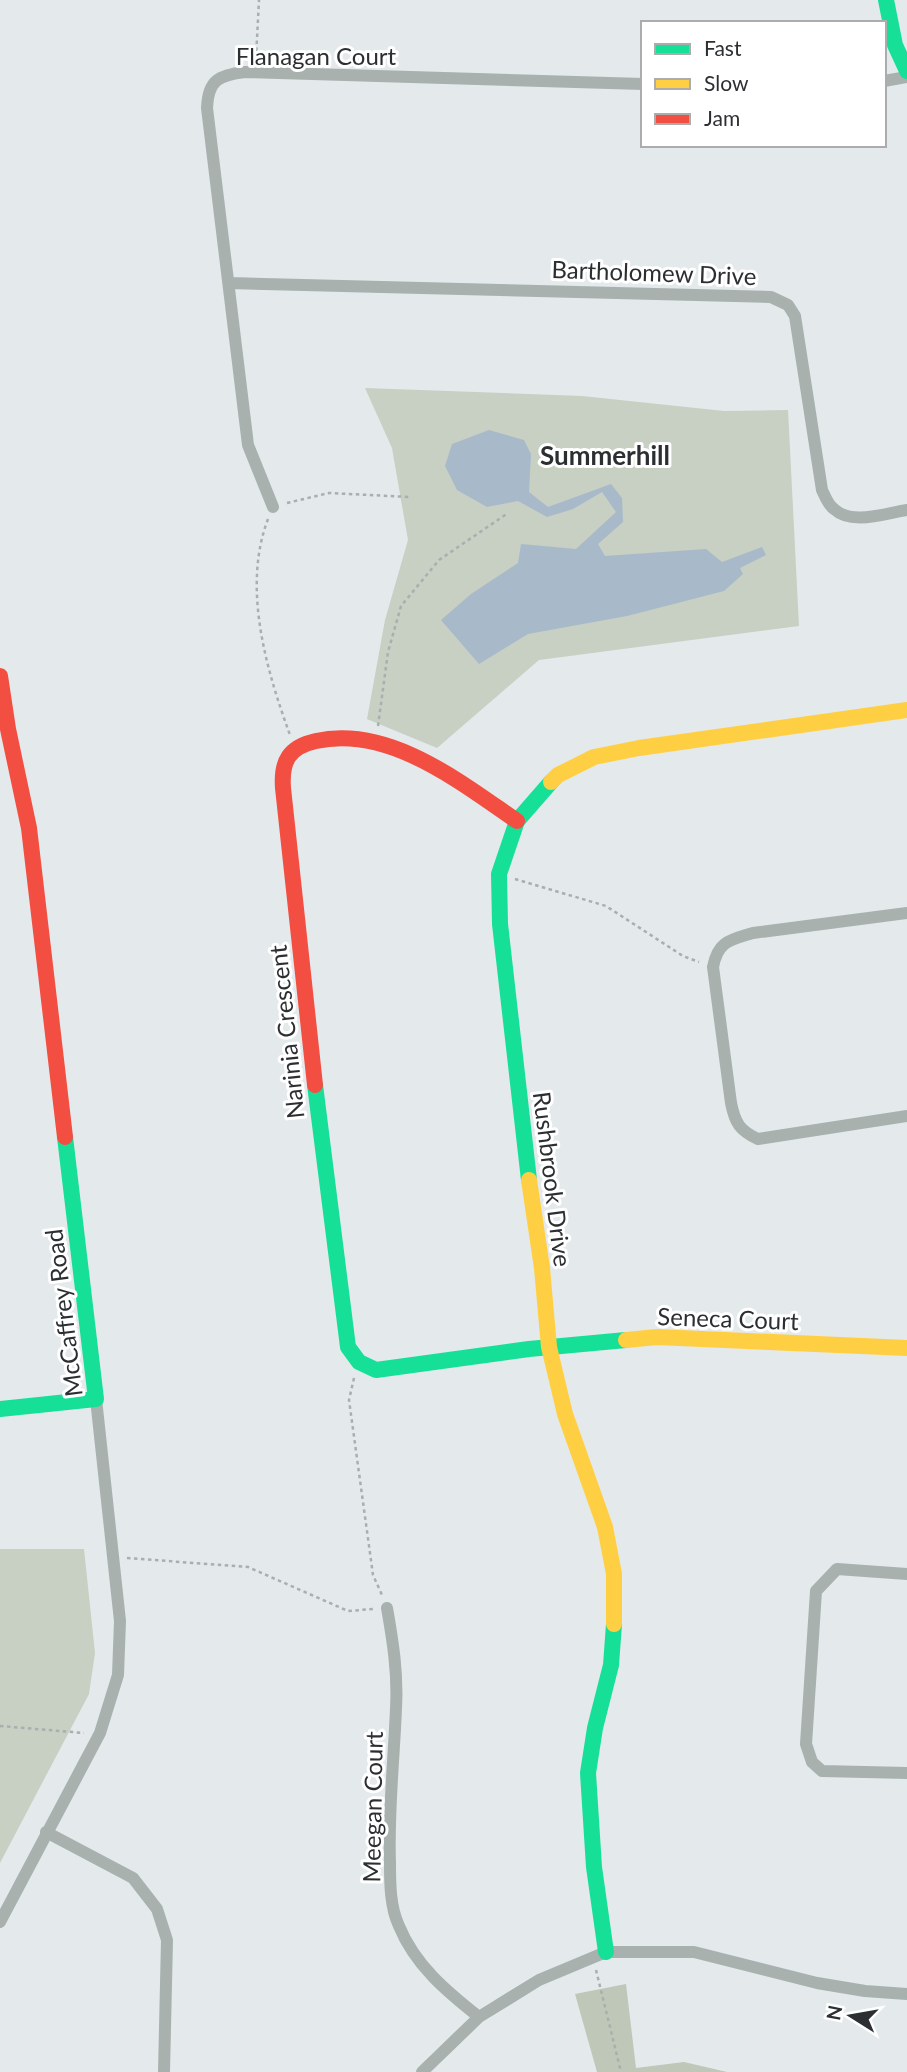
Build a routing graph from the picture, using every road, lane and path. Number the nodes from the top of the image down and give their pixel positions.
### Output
1 (259, 0) edge
2 (886, 0) edge
3 (907, 71) edge
4 (255, 72) junction
5 (907, 77) edge
6 (886, 81) edge
7 (641, 84) edge
8 (229, 283) junction
9 (410, 497) dead end
10 (273, 507) junction
11 (907, 510) edge
12 (508, 513) dead end
13 (0, 676) edge
14 (907, 710) edge
15 (4, 730) edge
16 (376, 741) junction
17 (294, 748) junction
18 (517, 821) junction
19 (499, 874) junction
20 (907, 913) edge
21 (713, 967) junction
22 (907, 1116) edge
23 (549, 1347) junction
24 (907, 1348) edge
25 (357, 1361) junction
26 (96, 1399) junction
27 (0, 1409) edge
28 (113, 1557) junction
29 (907, 1574) edge
30 (387, 1608) junction
31 (0, 1727) edge
32 (100, 1733) junction
33 (907, 1773) edge
34 (46, 1832) junction
35 (0, 1922) edge
36 (599, 1954) junction
37 (907, 1994) edge
38 (479, 2017) junction
39 (164, 2072) edge
40 (422, 2072) edge
41 (621, 2072) edge

1 - 4 path
2 - 3 street
4 - 7 street, Flanagan Court
4 - 8 street, Flanagan Court
5 - 6 street
8 - 10 street, Flanagan Court
8 - 11 street, Bartholomew Drive
9 - 10 path
10 - 17 path
12 - 16 path
13 - 15 street, McCaffrey Road
14 - 18 street, Rushbrook Drive
15 - 26 street, McCaffrey Road
16 - 17 street
16 - 18 street
17 - 25 street, Narinia Crescent
18 - 19 street, Rushbrook Drive
19 - 21 path
19 - 23 street, Rushbrook Drive
20 - 21 street
21 - 22 street
23 - 24 street, Seneca Court
23 - 25 street
23 - 36 street, Rushbrook Drive
25 - 30 path
26 - 27 street
26 - 28 street, McCaffrey Road
28 - 30 path
28 - 32 street, McCaffrey Road
29 - 33 street
30 - 38 street, Meegan Court
31 - 32 path
32 - 34 street, McCaffrey Road
34 - 35 street, McCaffrey Road
34 - 39 street
36 - 37 street
36 - 38 street
36 - 41 path
38 - 40 street

